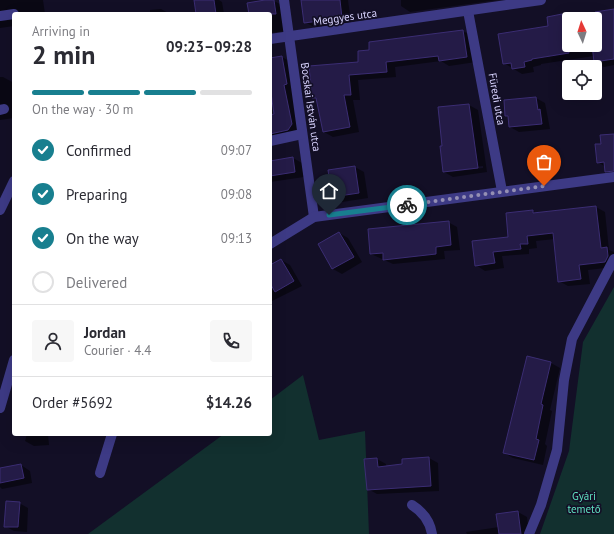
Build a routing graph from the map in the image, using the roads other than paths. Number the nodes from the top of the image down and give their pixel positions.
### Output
1 (284, 0) edge
2 (541, 0) edge
3 (468, 11) junction
4 (12, 14) edge
5 (0, 16) edge
6 (289, 36) junction
7 (272, 40) edge
8 (302, 134) junction
9 (272, 141) edge
10 (614, 177) edge
11 (12, 185) edge
12 (502, 191) junction
13 (0, 210) edge
14 (314, 217) junction
15 (272, 243) edge
16 (614, 259) edge
17 (12, 367) edge
18 (0, 408) edge
19 (111, 436) edge
20 (100, 473) dead end
21 (412, 504) dead end
22 (432, 534) edge
23 (529, 534) edge

1 - 6 street, Bocskai István utca
2 - 3 street, Meggyes utca
3 - 6 street, Meggyes utca
3 - 12 street, Füredi utca
4 - 5 street
6 - 7 street, Meggyes utca
6 - 8 street, Bocskai István utca
8 - 9 street
8 - 14 street, Bocskai István utca
10 - 12 street
11 - 13 street
12 - 14 street
14 - 15 street
16 - 23 street
17 - 18 street
19 - 20 street
21 - 22 street

